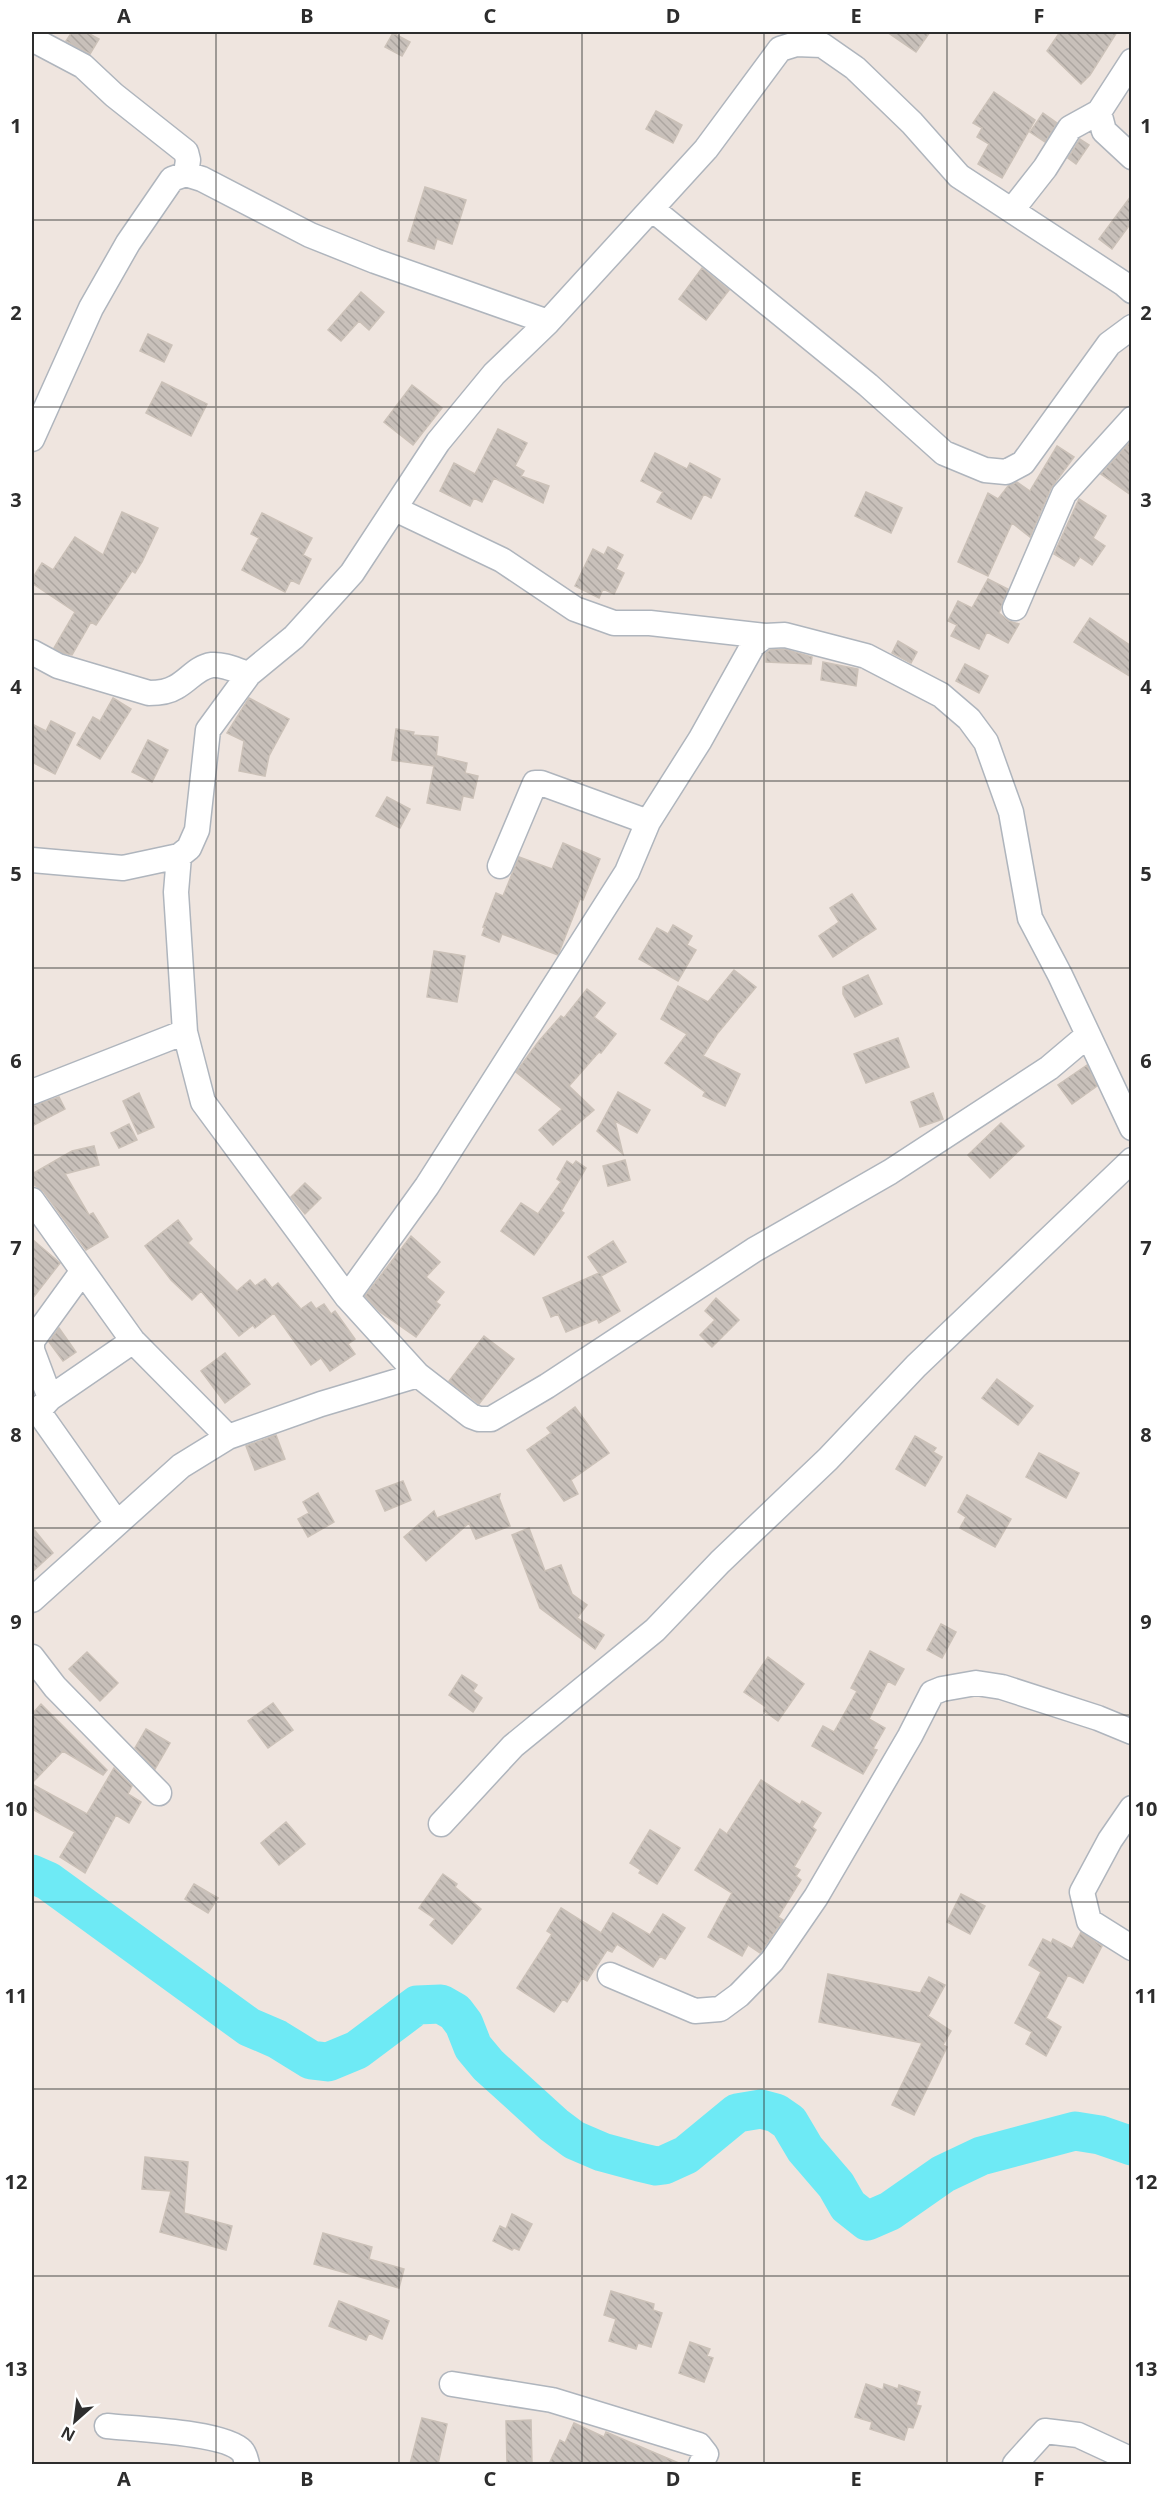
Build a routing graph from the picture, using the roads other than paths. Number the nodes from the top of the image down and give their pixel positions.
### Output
1 (809, 38) edge
2 (32, 39) edge
3 (777, 40) edge
4 (1131, 61) edge
5 (1099, 112) junction
6 (1131, 157) edge
7 (186, 174) junction
8 (652, 210) junction
9 (1012, 210) junction
10 (1131, 291) edge
11 (548, 322) junction
12 (1131, 327) edge
13 (1131, 419) edge
14 (32, 439) edge
15 (394, 509) junction
16 (1016, 608) dead end
17 (765, 636) junction
18 (32, 652) edge
19 (249, 674) junction
20 (648, 822) junction
21 (179, 856) junction
22 (32, 860) edge
23 (500, 866) dead end
24 (185, 1032) junction
25 (1088, 1035) junction
26 (32, 1092) edge
27 (1131, 1128) edge
28 (1131, 1160) edge
29 (32, 1200) edge
30 (82, 1272) junction
31 (347, 1297) junction
32 (133, 1341) junction
33 (418, 1375) junction
34 (50, 1398) junction
35 (228, 1437) junction
36 (117, 1523) junction
37 (32, 1600) edge
38 (32, 1657) edge
39 (1131, 1732) edge
40 (159, 1793) dead end
41 (1131, 1808) edge
42 (441, 1824) dead end
43 (1131, 1948) edge
44 (610, 1975) dead end
45 (452, 2384) dead end
46 (107, 2426) dead end
47 (1131, 2460) edge
48 (247, 2464) edge
49 (701, 2464) edge
50 (1015, 2464) edge

1 - 3 street
1 - 9 street
2 - 7 street
3 - 8 street
4 - 5 street
5 - 6 street
5 - 9 street
7 - 11 street
7 - 14 street
8 - 11 street
8 - 12 street
9 - 10 street
11 - 15 street
13 - 16 street
15 - 17 street
15 - 19 street
17 - 20 street
17 - 25 street
18 - 19 street
19 - 21 street
20 - 23 street
20 - 31 street
21 - 22 street
21 - 24 street
24 - 26 street
24 - 31 street
25 - 27 street
25 - 33 street
28 - 42 street
29 - 30 street
30 - 32 street
30 - 34 street
31 - 33 street
32 - 34 street
32 - 35 street
33 - 35 street
34 - 36 street
35 - 36 street
36 - 37 street
38 - 40 street
39 - 44 street
41 - 43 street
45 - 49 street
46 - 48 street
47 - 50 street

